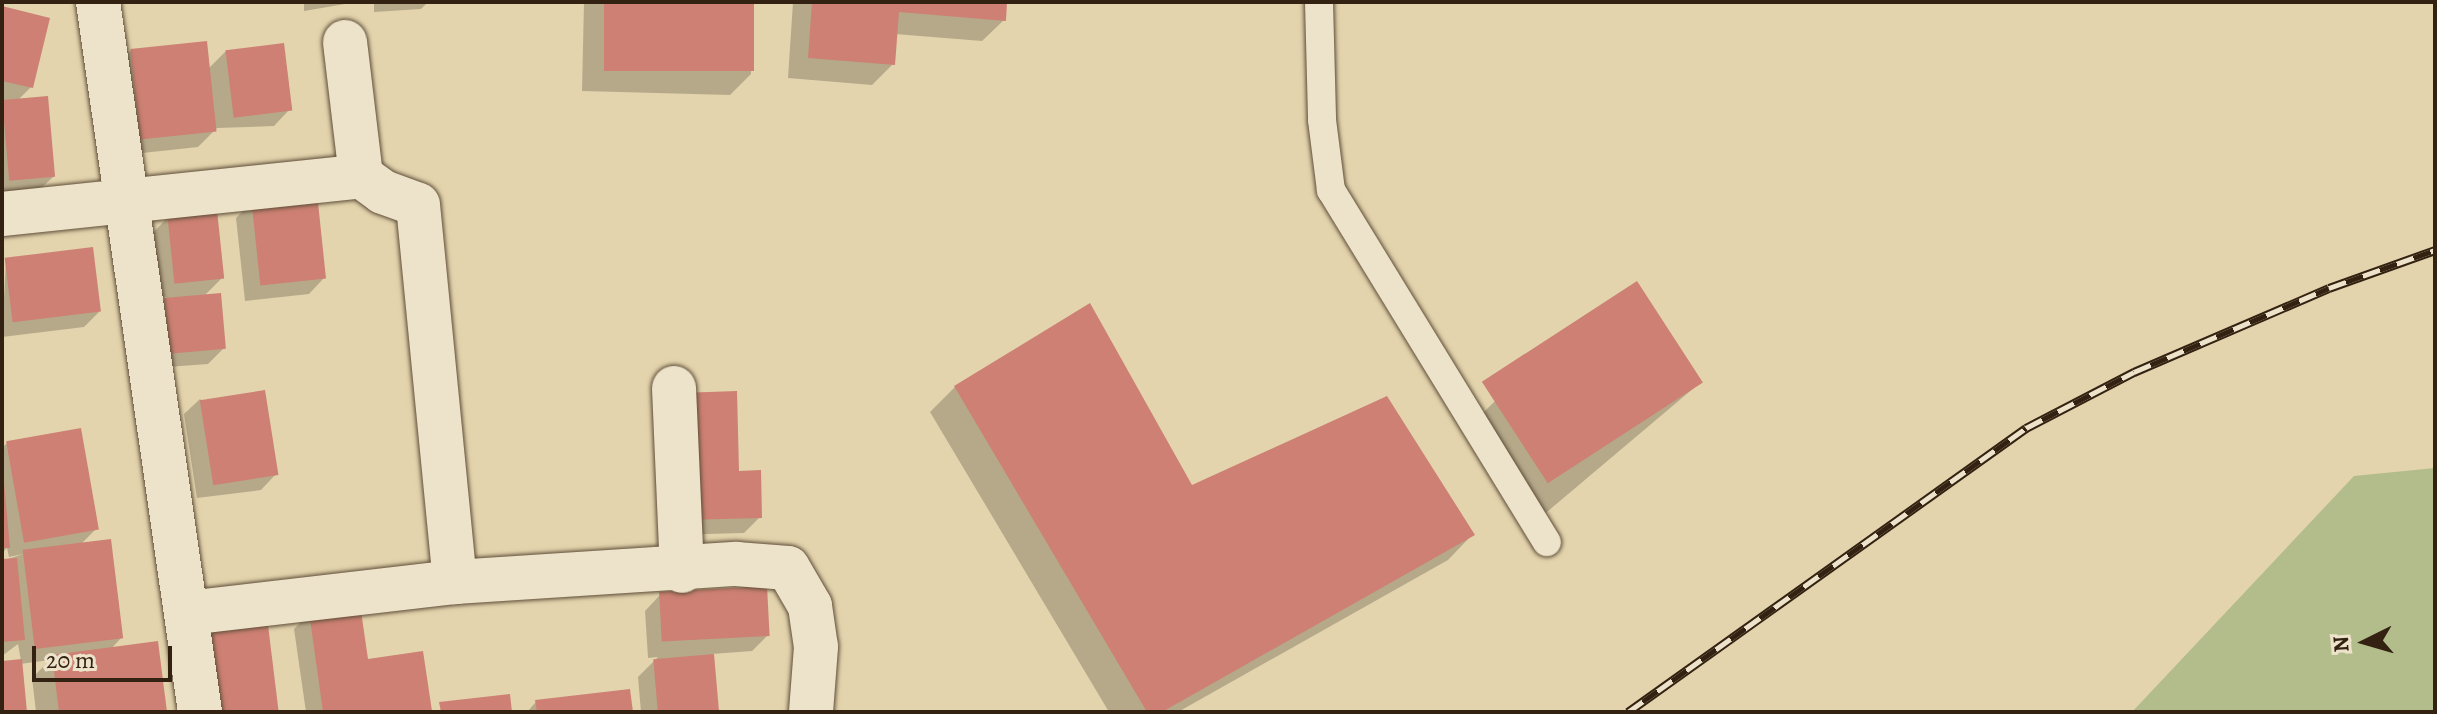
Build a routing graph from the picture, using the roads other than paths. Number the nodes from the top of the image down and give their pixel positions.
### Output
1 (1319, 2) edge
2 (92, 3) edge
3 (345, 42) dead end
4 (361, 176) junction
5 (130, 201) junction
6 (2, 214) edge
7 (674, 388) dead end
8 (1547, 542) dead end
9 (682, 571) junction
10 (455, 582) junction
11 (187, 613) junction
12 (200, 712) edge
13 (811, 712) edge

1 - 8 lane
2 - 5 street
3 - 4 street
4 - 5 street
4 - 10 street
5 - 6 street
5 - 11 street
7 - 9 street
9 - 10 street
9 - 13 street
10 - 11 street
11 - 12 street

